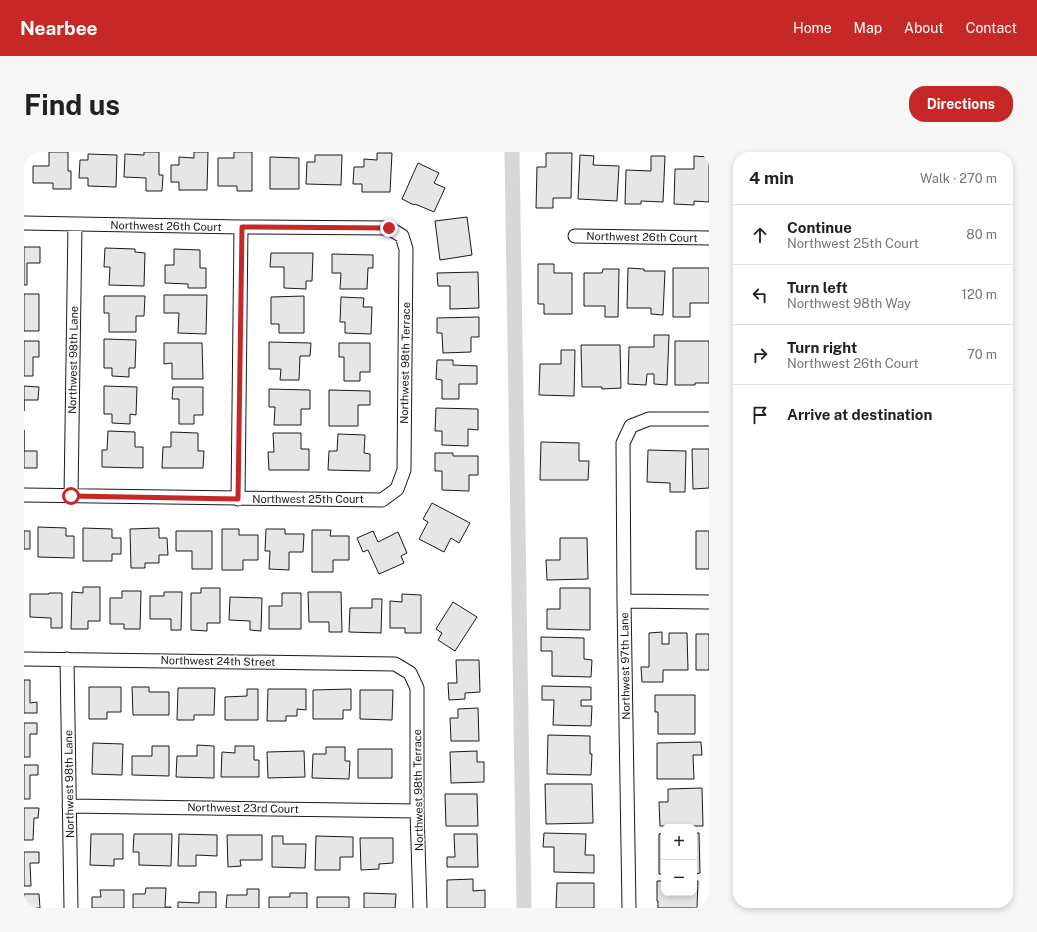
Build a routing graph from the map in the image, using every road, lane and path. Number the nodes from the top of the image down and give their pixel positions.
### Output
1 (24, 222) edge
2 (75, 224) junction
3 (242, 227) junction
4 (402, 236) joint
5 (575, 236) dead end
6 (709, 238) edge
7 (709, 419) edge
8 (397, 489) joint
9 (24, 495) edge
10 (71, 496) junction
11 (238, 499) junction
12 (624, 601) junction
13 (709, 602) edge
14 (24, 659) edge
15 (67, 659) junction
16 (410, 673) joint
17 (69, 806) junction
18 (417, 810) junction
19 (71, 908) edge
20 (420, 908) edge
21 (628, 908) edge

1 - 2 street, Northwest 26th Court
2 - 3 street, Northwest 26th Court
2 - 10 street, Northwest 98th Lane
3 - 4 street, Northwest 26th Court
3 - 11 street
4 - 8 street, Northwest 98th Terrace
5 - 6 street, Northwest 26th Court
7 - 12 street, Northwest 97th Lane
8 - 11 street, Northwest 25th Court
9 - 10 street, Northwest 25th Court
10 - 11 street, Northwest 25th Court
12 - 13 street
12 - 21 street, Northwest 97th Lane
14 - 15 street, Northwest 24th Street
15 - 16 street, Northwest 24th Street
15 - 17 street, Northwest 98th Lane
16 - 18 street, Northwest 98th Terrace
17 - 18 street, Northwest 23rd Court
17 - 19 street, Northwest 98th Lane
18 - 20 street, Northwest 98th Terrace

